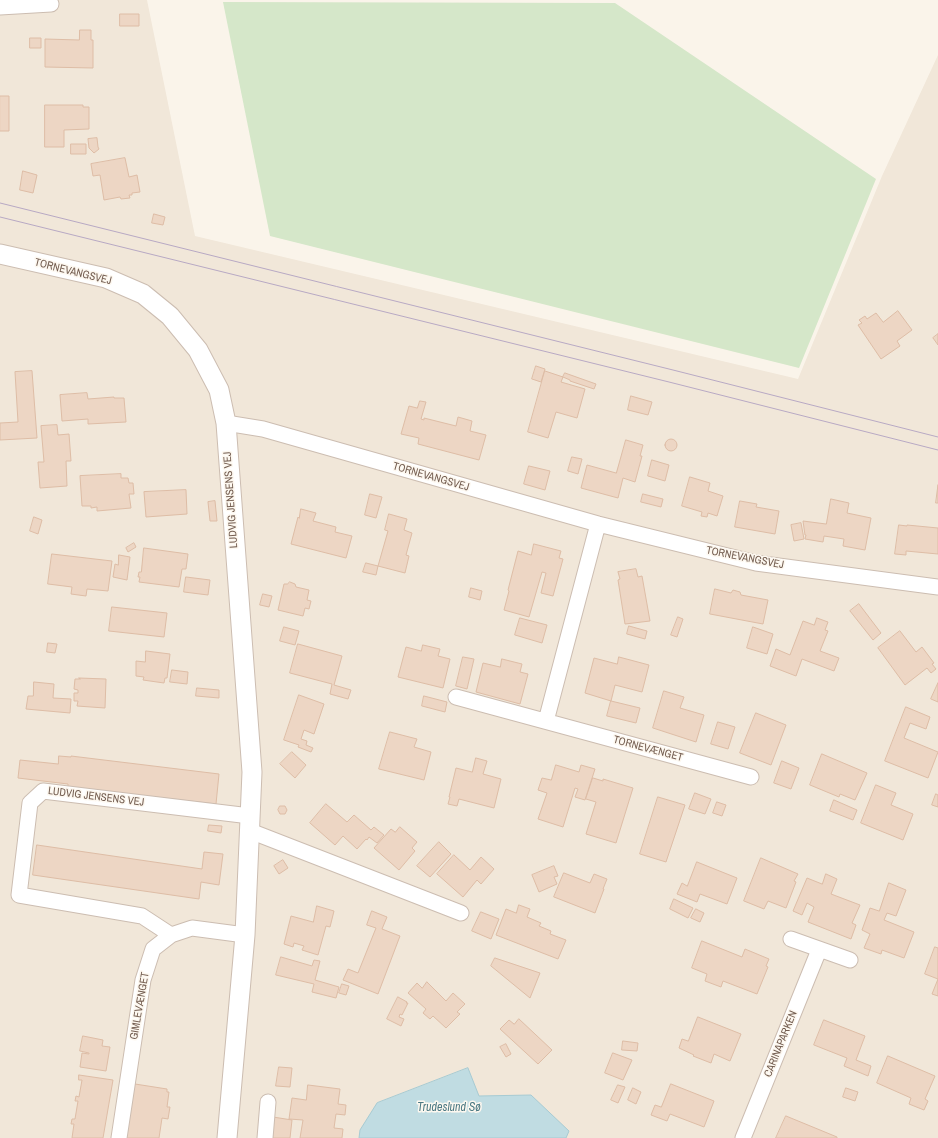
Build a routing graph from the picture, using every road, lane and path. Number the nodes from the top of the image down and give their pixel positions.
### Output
1 (6, 4) edge
2 (51, 4) dead end
3 (0, 254) edge
4 (226, 423) junction
5 (598, 524) junction
6 (938, 588) edge
7 (456, 697) dead end
8 (546, 721) junction
9 (750, 777) dead end
10 (250, 823) junction
11 (462, 913) dead end
12 (171, 935) junction
13 (245, 935) junction
14 (791, 939) dead end
15 (819, 950) junction
16 (850, 960) dead end
17 (268, 1102) dead end
18 (119, 1138) edge
19 (227, 1138) edge
20 (264, 1138) edge
21 (743, 1138) edge

1 - 2 street
3 - 4 street, TORNEVANGSVEJ
4 - 5 street, TORNEVANGSVEJ
4 - 10 street, LUDVIG JENSENS VEJ
5 - 6 street, TORNEVANGSVEJ
5 - 8 street
7 - 8 street, TORNEVÆNGET
8 - 9 street, TORNEVÆNGET
10 - 11 street, LUDVIG JENSENS VEJ
10 - 12 street, LUDVIG JENSENS VEJ
10 - 13 street, LUDVIG JENSENS VEJ
12 - 13 street, GIMLEVÆNGET
12 - 18 street, GIMLEVÆNGET
13 - 19 street, LUDVIG JENSENS VEJ
14 - 15 street
15 - 16 street
15 - 21 street, CARINAPARKEN
17 - 20 street

